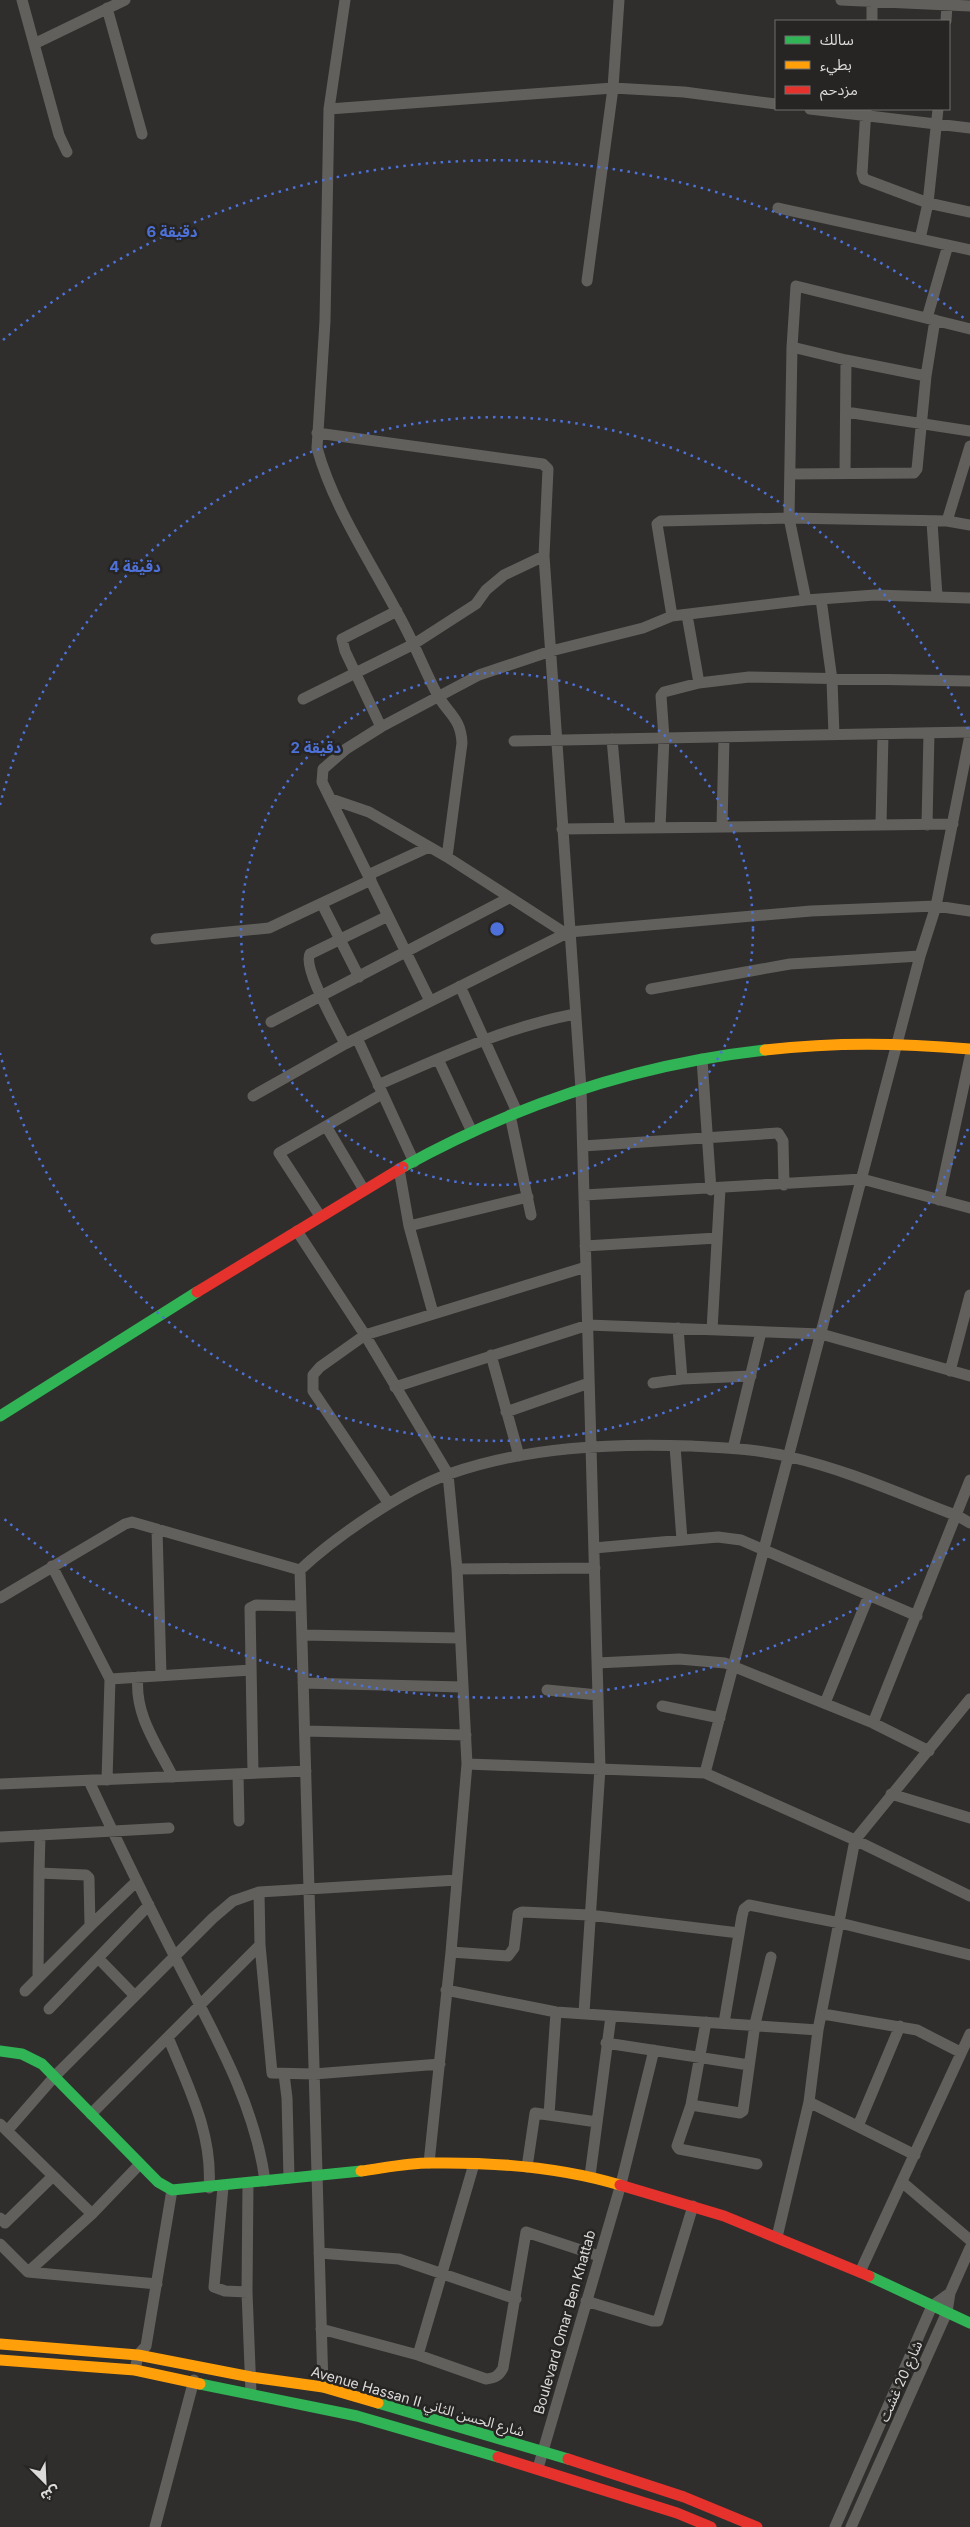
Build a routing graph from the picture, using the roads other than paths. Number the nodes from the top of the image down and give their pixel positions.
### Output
1 (22, 0) edge
2 (125, 0) edge
3 (345, 0) edge
4 (619, 0) edge
5 (841, 0) edge
6 (872, 1) edge
7 (947, 5) junction
8 (970, 6) edge
9 (108, 8) junction
10 (872, 20) edge
11 (946, 20) edge
12 (34, 44) junction
13 (613, 88) junction
14 (775, 104) edge
15 (329, 109) junction
16 (829, 110) edge
17 (938, 110) edge
18 (866, 112) edge
19 (936, 123) junction
20 (970, 128) edge
21 (142, 134) dead end
22 (66, 152) dead end
23 (928, 203) junction
24 (778, 208) dead end
25 (970, 212) edge
26 (920, 239) junction
27 (948, 245) junction
28 (970, 250) edge
29 (588, 281) dead end
30 (931, 319) junction
31 (970, 329) edge
32 (792, 347) junction
33 (846, 360) junction
34 (926, 376) junction
35 (846, 412) junction
36 (920, 422) junction
37 (970, 430) edge
38 (317, 433) junction
39 (970, 446) edge
40 (844, 473) junction
41 (791, 474) junction
42 (789, 518) junction
43 (932, 522) junction
44 (947, 522) junction
45 (970, 525) edge
46 (544, 556) junction
47 (937, 596) junction
48 (970, 598) edge
49 (821, 599) junction
50 (806, 600) junction
51 (397, 611) junction
52 (687, 614) junction
53 (672, 616) junction
54 (414, 644) junction
55 (551, 651) junction
56 (356, 673) junction
57 (832, 680) junction
58 (970, 681) edge
59 (699, 683) junction
60 (438, 696) junction
61 (303, 699) dead end
62 (381, 727) junction
63 (929, 732) junction
64 (883, 734) junction
65 (970, 734) edge
66 (834, 735) junction
67 (724, 737) junction
68 (664, 738) junction
69 (612, 739) junction
70 (556, 740) junction
71 (514, 741) dead end
72 (964, 793) edge
73 (331, 799) junction
74 (953, 824) junction
75 (881, 825) junction
76 (926, 825) junction
77 (722, 827) junction
78 (620, 828) junction
79 (660, 828) junction
80 (562, 829) junction
81 (429, 847) junction
82 (447, 857) junction
83 (370, 877) junction
84 (509, 898) junction
85 (322, 904) junction
86 (936, 906) junction
87 (970, 911) edge
88 (388, 916) junction
89 (567, 932) junction
90 (156, 939) dead end
91 (340, 939) junction
92 (407, 953) junction
93 (920, 956) junction
94 (359, 977) junction
95 (460, 986) junction
96 (651, 989) dead end
97 (321, 996) junction
98 (430, 1001) junction
99 (575, 1014) junction
100 (271, 1022) dead end
101 (357, 1038) junction
102 (484, 1040) junction
103 (898, 1043) junction
104 (345, 1044) junction
105 (970, 1049) edge
106 (970, 1057) edge
107 (438, 1059) junction
108 (702, 1059) junction
109 (581, 1089) junction
110 (380, 1090) junction
111 (253, 1096) dead end
112 (514, 1113) junction
113 (326, 1126) junction
114 (472, 1132) junction
115 (709, 1137) junction
116 (582, 1146) junction
117 (414, 1162) junction
118 (399, 1170) junction
119 (862, 1179) junction
120 (784, 1184) junction
121 (716, 1189) junction
122 (364, 1190) junction
123 (584, 1196) junction
124 (528, 1197) junction
125 (940, 1200) junction
126 (970, 1208) edge
127 (531, 1215) dead end
128 (320, 1216) junction
129 (409, 1226) junction
130 (297, 1231) junction
131 (717, 1238) junction
132 (586, 1246) junction
133 (586, 1267) junction
134 (970, 1295) edge
135 (433, 1313) junction
136 (588, 1325) junction
137 (678, 1328) junction
138 (712, 1330) junction
139 (761, 1332) junction
140 (821, 1334) junction
141 (365, 1335) junction
142 (491, 1355) junction
143 (950, 1371) junction
144 (751, 1376) junction
145 (970, 1376) edge
146 (682, 1379) junction
147 (589, 1382) junction
148 (653, 1383) dead end
149 (395, 1387) junction
150 (506, 1412) junction
151 (0, 1416) edge
152 (591, 1446) junction
153 (675, 1446) junction
154 (733, 1448) junction
155 (519, 1456) junction
156 (789, 1456) junction
157 (448, 1474) junction
158 (970, 1480) edge
159 (388, 1504) junction
160 (958, 1516) junction
161 (970, 1523) edge
162 (157, 1529) junction
163 (682, 1540) junction
164 (594, 1548) junction
165 (764, 1548) junction
166 (52, 1566) junction
167 (595, 1568) junction
168 (300, 1570) junction
169 (457, 1570) junction
170 (869, 1595) junction
171 (0, 1598) edge
172 (301, 1606) junction
173 (917, 1616) junction
174 (302, 1635) junction
175 (459, 1638) junction
176 (597, 1663) junction
177 (733, 1666) junction
178 (251, 1670) junction
179 (161, 1675) junction
180 (138, 1677) junction
181 (110, 1679) junction
182 (303, 1683) junction
183 (462, 1687) junction
184 (547, 1690) dead end
185 (598, 1695) junction
186 (970, 1700) edge
187 (825, 1703) junction
188 (662, 1706) dead end
189 (720, 1718) junction
190 (873, 1723) junction
191 (304, 1732) junction
192 (466, 1735) junction
193 (929, 1751) junction
194 (467, 1764) junction
195 (600, 1768) junction
196 (306, 1771) junction
197 (253, 1773) junction
198 (705, 1773) junction
199 (238, 1774) junction
200 (173, 1777) junction
201 (89, 1780) junction
202 (107, 1780) junction
203 (0, 1784) edge
204 (891, 1794) junction
205 (970, 1818) edge
206 (239, 1821) dead end
207 (169, 1828) dead end
208 (112, 1830) junction
209 (40, 1835) junction
210 (0, 1837) edge
211 (855, 1840) junction
212 (39, 1873) junction
213 (457, 1880) junction
214 (136, 1881) junction
215 (309, 1888) junction
216 (259, 1892) junction
217 (970, 1896) edge
218 (148, 1906) junction
219 (589, 1915) junction
220 (840, 1923) junction
221 (90, 1926) junction
222 (739, 1933) junction
223 (260, 1945) junction
224 (452, 1952) junction
225 (970, 1955) edge
226 (175, 1957) junction
227 (98, 1958) junction
228 (771, 1958) dead end
229 (38, 1977) junction
230 (25, 1990) dead end
231 (446, 1990) junction
232 (135, 1996) junction
233 (200, 2007) junction
234 (49, 2009) dead end
235 (556, 2012) junction
236 (584, 2012) junction
237 (823, 2014) junction
238 (611, 2016) junction
239 (706, 2022) junction
240 (724, 2023) junction
241 (755, 2024) junction
242 (900, 2026) junction
243 (818, 2030) junction
244 (970, 2034) edge
245 (168, 2037) junction
246 (606, 2043) junction
247 (654, 2050) junction
248 (1, 2052) edge
249 (960, 2052) junction
250 (701, 2058) junction
251 (440, 2064) junction
252 (750, 2065) junction
253 (284, 2074) junction
254 (314, 2074) junction
255 (55, 2076) junction
256 (809, 2102) junction
257 (690, 2105) junction
258 (92, 2114) junction
259 (549, 2115) junction
260 (598, 2122) junction
261 (858, 2126) junction
262 (4, 2127) edge
263 (915, 2155) junction
264 (429, 2163) junction
265 (140, 2164) junction
266 (474, 2164) junction
267 (757, 2164) dead end
268 (527, 2167) junction
269 (317, 2174) junction
270 (53, 2176) junction
271 (590, 2176) junction
272 (288, 2178) junction
273 (265, 2181) junction
274 (902, 2182) junction
275 (248, 2183) junction
276 (621, 2184) junction
277 (223, 2187) junction
278 (209, 2188) junction
279 (172, 2190) junction
280 (693, 2206) junction
281 (92, 2214) junction
282 (2, 2223) edge
283 (776, 2237) junction
284 (970, 2240) edge
285 (0, 2244) edge
286 (970, 2248) edge
287 (319, 2253) junction
288 (599, 2256) junction
289 (28, 2272) junction
290 (860, 2272) junction
291 (443, 2273) junction
292 (157, 2284) junction
293 (247, 2292) junction
294 (950, 2293) junction
295 (516, 2298) junction
296 (586, 2301) junction
297 (932, 2306) junction
298 (947, 2312) junction
299 (970, 2323) edge
300 (321, 2328) junction
301 (0, 2344) edge
302 (146, 2346) junction
303 (138, 2355) junction
304 (418, 2356) junction
305 (152, 2357) junction
306 (0, 2360) edge
307 (135, 2370) junction
308 (149, 2372) junction
309 (251, 2377) junction
310 (194, 2380) junction
311 (323, 2387) junction
312 (251, 2393) junction
313 (362, 2399) junction
314 (357, 2416) junction
315 (542, 2451) junction
316 (867, 2454) junction
317 (881, 2461) junction
318 (538, 2468) junction
319 (639, 2483) junction
320 (684, 2497) junction
321 (633, 2499) junction
322 (677, 2513) junction
323 (155, 2527) edge
324 (711, 2527) edge
325 (757, 2527) edge
326 (835, 2527) edge
327 (851, 2527) edge

1 - 12 street
2 - 9 street
3 - 15 street
4 - 13 street
5 - 6 street
6 - 7 street
6 - 10 street
7 - 8 street
7 - 11 street
9 - 12 street
9 - 21 street
12 - 22 street
13 - 14 street
13 - 15 street
13 - 29 street
15 - 38 street
16 - 18 street
17 - 19 street
18 - 19 street
18 - 23 street
19 - 20 street
19 - 23 street
23 - 25 street
23 - 26 street
24 - 26 street
26 - 27 street
27 - 28 street
27 - 30 street
30 - 31 street
30 - 32 street
30 - 34 street
32 - 33 street
32 - 41 street
33 - 34 street
33 - 35 street
34 - 36 street
35 - 36 street
35 - 40 street
36 - 37 street
36 - 40 street
38 - 46 street
38 - 51 street
39 - 44 street
40 - 41 street
41 - 42 street
42 - 43 street
42 - 50 street
42 - 53 street
43 - 44 street
43 - 47 street
44 - 45 street
46 - 54 street
46 - 55 street
47 - 48 street
47 - 49 street
49 - 50 street
49 - 57 street
50 - 52 street
51 - 54 street
51 - 56 street
52 - 53 street
52 - 59 street
53 - 55 street
54 - 56 street
54 - 60 street
55 - 60 street
55 - 70 street
56 - 61 street
56 - 62 street
57 - 58 street
57 - 59 street
57 - 66 street
59 - 68 street
60 - 62 street
60 - 82 street
62 - 73 street
63 - 64 street
63 - 65 street
63 - 76 street
64 - 66 street
64 - 75 street
65 - 72 street
66 - 67 street
67 - 68 street
67 - 77 street
68 - 69 street
68 - 79 street
69 - 70 street
69 - 78 street
70 - 71 street
70 - 80 street
72 - 74 street
73 - 81 street
73 - 83 street
74 - 76 street
74 - 86 street
75 - 76 street
75 - 77 street
77 - 79 street
78 - 79 street
78 - 80 street
80 - 89 street
81 - 82 street
81 - 83 street
82 - 84 street
83 - 85 street
83 - 88 street
84 - 89 street
84 - 92 street
85 - 90 street
85 - 91 street
86 - 87 street
86 - 89 street
86 - 93 street
88 - 91 street
88 - 92 street
89 - 95 street
89 - 99 street
91 - 94 street
91 - 97 street
92 - 94 street
92 - 98 street
93 - 96 street
93 - 103 street
94 - 97 street
95 - 98 street
95 - 102 street
97 - 100 street
97 - 104 street
98 - 101 street
99 - 102 street
99 - 109 street
101 - 104 street
101 - 110 street
102 - 107 street
102 - 112 street
103 - 105 street
103 - 108 street
103 - 119 street
104 - 111 street
106 - 125 street
107 - 110 street
107 - 114 street
108 - 109 street
108 - 115 street
109 - 112 street
109 - 116 street
110 - 113 street
110 - 117 street
112 - 114 street
112 - 124 street
113 - 122 street
113 - 128 street
114 - 117 street
115 - 116 street
115 - 120 street
115 - 121 street
116 - 123 street
117 - 118 street
118 - 122 street
118 - 129 street
119 - 120 street
119 - 125 street
119 - 140 street
120 - 121 street
121 - 123 street
121 - 131 street
122 - 128 street
123 - 132 street
124 - 127 street
124 - 129 street
125 - 126 street
128 - 130 street
129 - 135 street
130 - 141 street
130 - 151 street
131 - 132 street
131 - 138 street
132 - 133 street
133 - 135 street
133 - 136 street
134 - 143 street
135 - 141 street
136 - 137 street
136 - 142 street
136 - 147 street
137 - 138 street
137 - 146 street
138 - 139 street
139 - 140 street
139 - 144 street
140 - 143 street
140 - 156 street
141 - 149 street
141 - 159 street
142 - 149 street
142 - 150 street
143 - 145 street
144 - 146 street
144 - 154 street
146 - 148 street
147 - 150 street
147 - 152 street
149 - 157 street
150 - 155 street
152 - 153 street
152 - 155 street
152 - 164 street
153 - 154 street
153 - 163 street
154 - 156 street
155 - 157 street
156 - 160 street
156 - 165 street
157 - 159 street
157 - 169 street
158 - 160 street
159 - 168 street
160 - 161 street
160 - 173 street
162 - 166 street
162 - 168 street
162 - 179 street
163 - 164 street
163 - 165 street
164 - 167 street
165 - 170 street
165 - 177 street
166 - 171 street
166 - 181 street
167 - 169 street
167 - 176 street
168 - 172 street
169 - 175 street
170 - 173 street
170 - 187 street
172 - 174 street
172 - 178 street
173 - 190 street
174 - 175 street
174 - 182 street
175 - 183 street
176 - 177 street
176 - 185 street
177 - 187 street
177 - 189 street
178 - 179 street
178 - 197 street
179 - 180 street
180 - 181 street
180 - 200 street
181 - 202 street
182 - 183 street
182 - 191 street
183 - 192 street
184 - 185 street
185 - 195 street
186 - 193 street
187 - 190 street
188 - 189 street
189 - 198 street
190 - 193 street
191 - 192 street
191 - 196 street
192 - 194 street
193 - 204 street
194 - 195 street
194 - 213 street
195 - 198 street
195 - 219 street
196 - 197 street
196 - 215 street
197 - 199 street
198 - 211 street
199 - 200 street
199 - 206 street
200 - 202 street
201 - 202 street
201 - 203 street
201 - 208 street
204 - 205 street
204 - 211 street
207 - 208 street
208 - 209 street
208 - 214 street
209 - 210 street
209 - 212 street
211 - 217 street
211 - 220 street
212 - 221 street
212 - 229 street
213 - 215 street
213 - 224 street
214 - 218 street
214 - 221 street
215 - 216 street
215 - 254 street
216 - 223 street
216 - 226 street
218 - 226 street
218 - 227 street
219 - 222 street
219 - 224 street
219 - 236 street
220 - 222 street
220 - 225 street
220 - 237 street
221 - 229 street
222 - 240 street
223 - 233 street
223 - 253 street
224 - 231 street
226 - 232 street
226 - 233 street
227 - 232 street
227 - 234 street
228 - 241 street
229 - 230 street
231 - 235 street
231 - 251 street
232 - 255 street
233 - 245 street
233 - 273 street
235 - 236 street
235 - 259 street
236 - 238 street
237 - 242 street
237 - 243 street
238 - 239 street
238 - 246 street
239 - 240 street
239 - 250 street
240 - 241 street
241 - 243 street
241 - 252 street
242 - 249 street
242 - 261 street
243 - 256 street
244 - 249 street
245 - 258 street
245 - 278 street
246 - 247 street
246 - 260 street
247 - 250 street
247 - 276 street, Boulevard Omar Ben Khattab
248 - 255 street
249 - 263 street
250 - 252 street
250 - 257 street
251 - 254 street
251 - 264 street
252 - 257 street
253 - 254 street
253 - 272 street
254 - 269 street
255 - 258 street
255 - 262 street
256 - 261 street
256 - 283 street
257 - 267 street
258 - 265 street
259 - 260 street
259 - 268 street
260 - 271 street
261 - 263 street
262 - 270 street
263 - 274 street
264 - 266 street
264 - 269 street
265 - 279 street
265 - 281 street
266 - 268 street
266 - 291 street
268 - 271 street
269 - 272 street
269 - 287 street
270 - 281 street
270 - 282 street
271 - 276 street
272 - 273 street
273 - 275 street
274 - 284 street
274 - 290 street
275 - 277 street
275 - 293 street
276 - 280 street
276 - 288 street, Boulevard Omar Ben Khattab
277 - 278 street
277 - 293 street
278 - 279 street
279 - 292 street
280 - 283 street
280 - 296 street
281 - 289 street
283 - 290 street
285 - 289 street
286 - 294 street, شارع 20 غشت
287 - 291 street
287 - 300 street
288 - 295 street
288 - 296 street, Boulevard Omar Ben Khattab
289 - 292 street
290 - 297 street
291 - 295 street
291 - 304 street
292 - 302 street
293 - 309 street
294 - 297 street
294 - 298 street, شارع 20 غشت
295 - 304 street
296 - 315 street, Boulevard Omar Ben Khattab
297 - 298 street
297 - 316 street
298 - 299 street
298 - 317 street, شارع 20 غشت
300 - 304 street
300 - 311 street
301 - 303 street, Avenue Hassan II شارع الحسن الثاني
302 - 303 street
302 - 305 street
303 - 305 street, Avenue Hassan II شارع الحسن الثاني
303 - 307 street
305 - 308 street
305 - 309 street, Avenue Hassan II شارع الحسن الثاني
306 - 307 street
307 - 308 street
308 - 310 street
309 - 311 street, Avenue Hassan II شارع الحسن الثاني
309 - 312 street
310 - 312 street
310 - 323 street
311 - 313 street, Avenue Hassan II شارع الحسن الثاني
312 - 314 street
313 - 314 street
313 - 315 street, Avenue Hassan II شارع الحسن الثاني
314 - 318 street
315 - 318 street, Boulevard Omar Ben Khattab
315 - 319 street, Avenue Hassan II شارع الحسن الثاني
316 - 317 street
316 - 326 street
317 - 327 street, شارع 20 غشت
318 - 321 street
319 - 320 street, Avenue Hassan II شارع الحسن الثاني
319 - 321 street
320 - 322 street
320 - 325 street, Avenue Hassan II شارع الحسن الثاني
321 - 322 street
322 - 324 street

